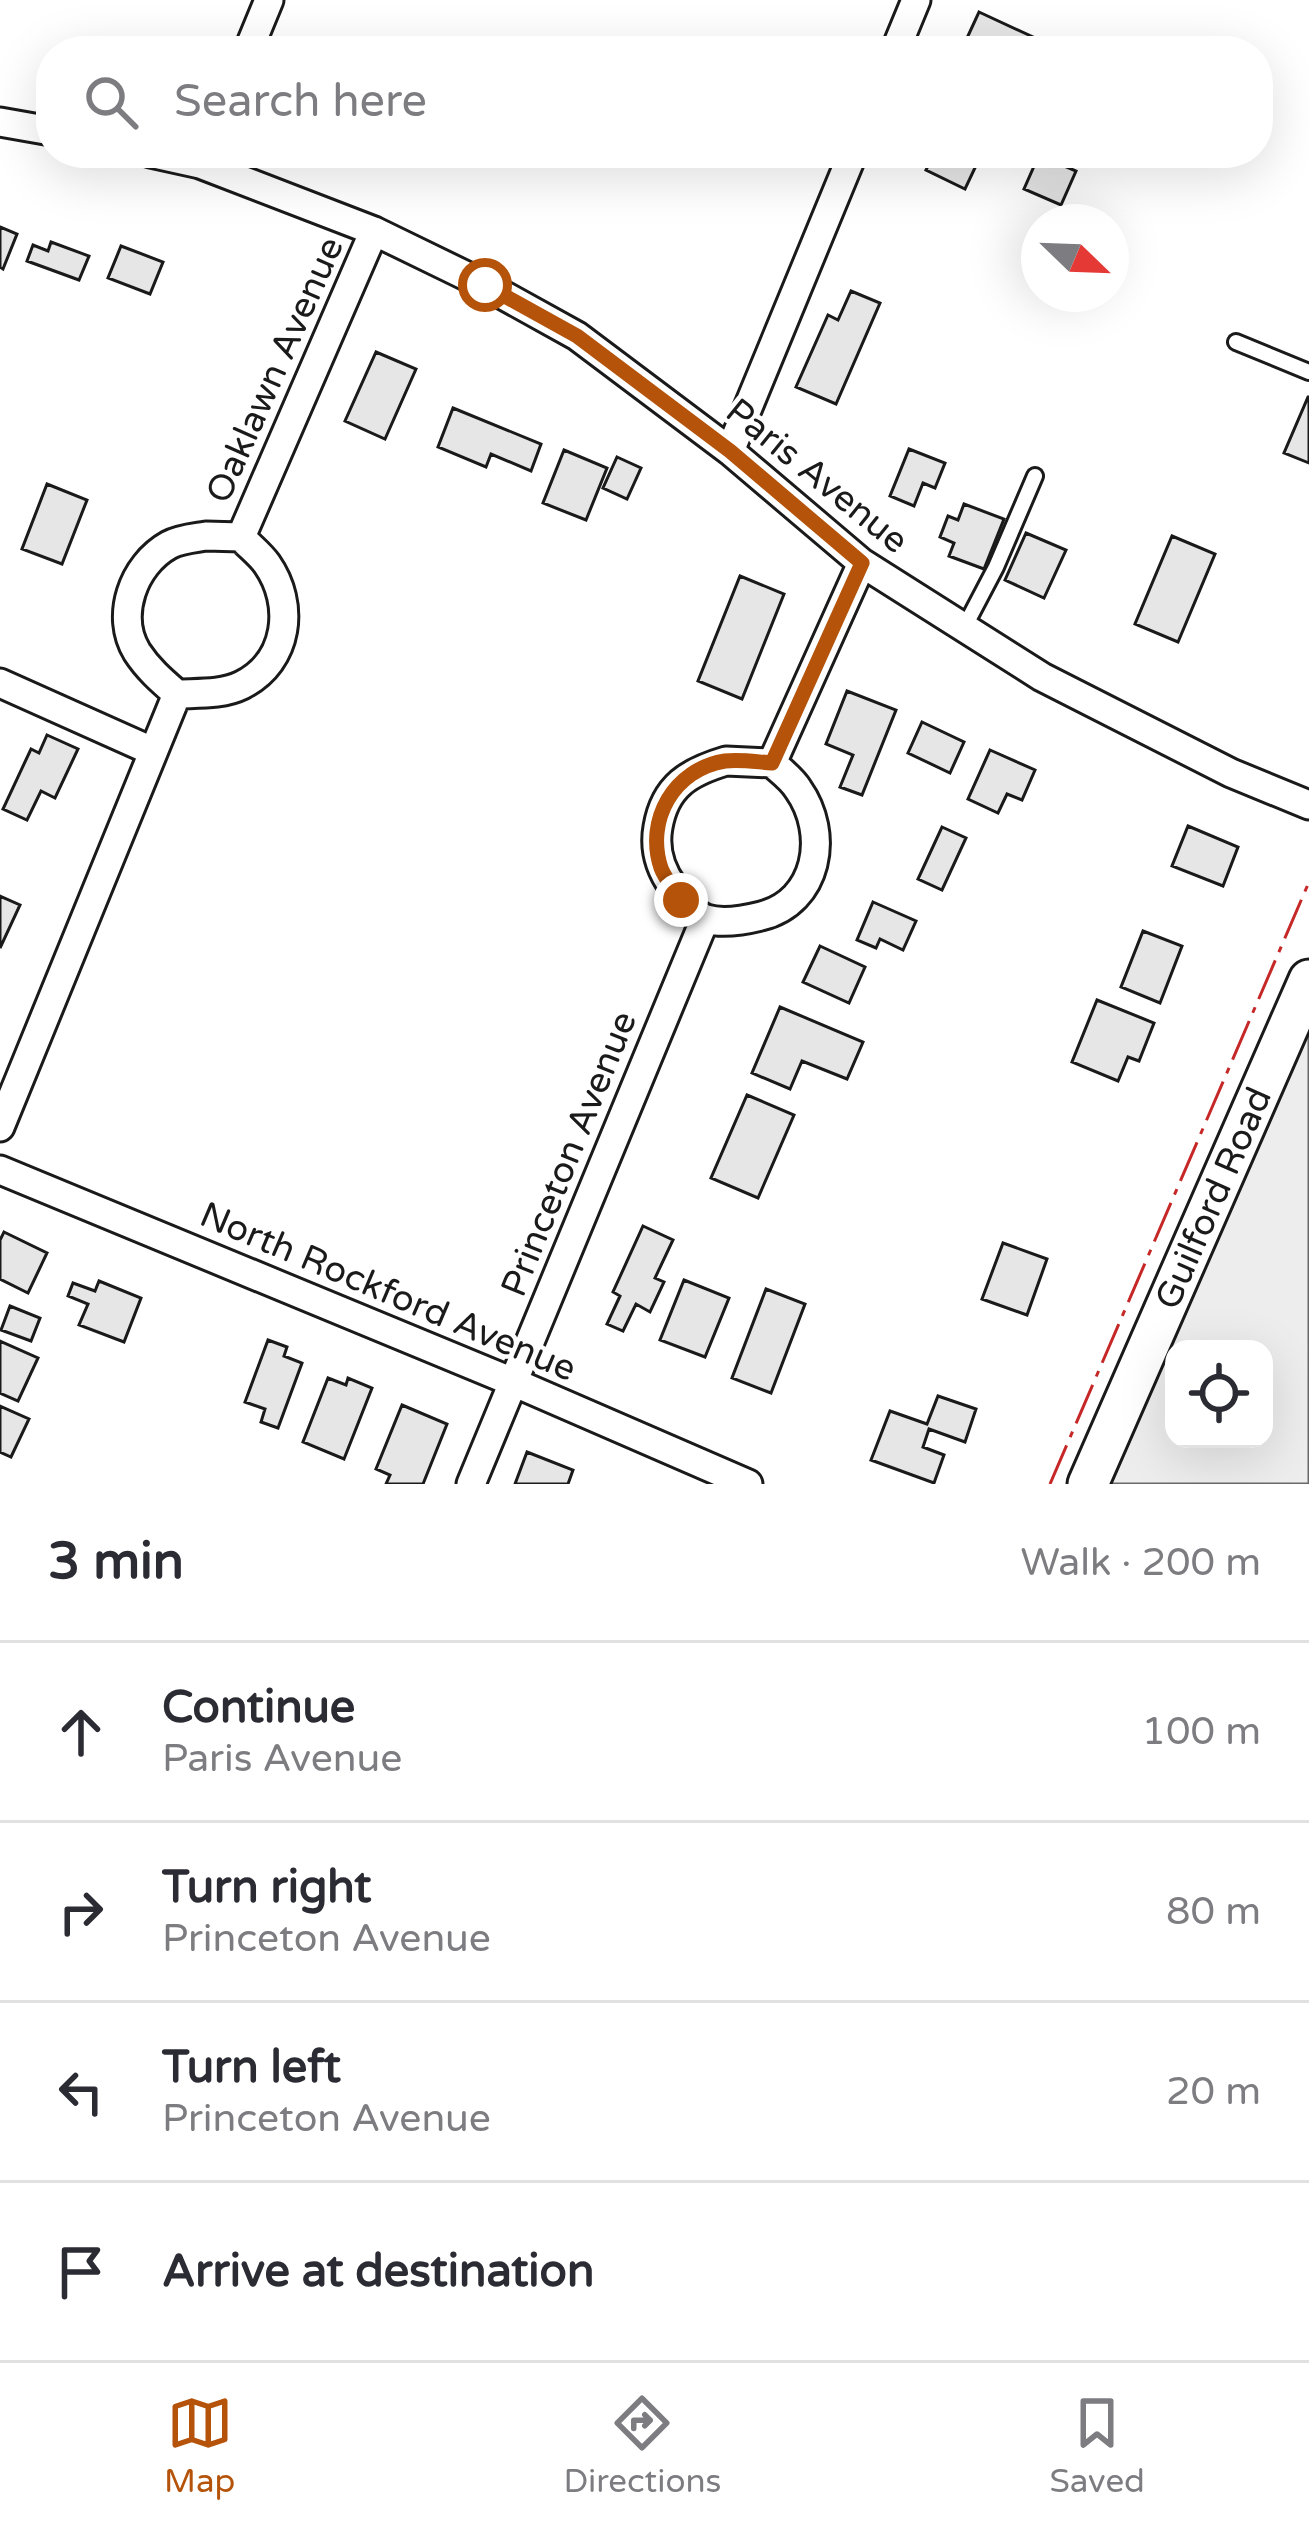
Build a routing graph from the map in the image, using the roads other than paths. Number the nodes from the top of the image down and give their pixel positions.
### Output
1 (269, 0) edge
2 (916, 0) edge
3 (254, 36) edge
4 (901, 36) edge
5 (0, 122) edge
6 (36, 128) edge
7 (224, 168) edge
8 (847, 168) edge
9 (374, 231) junction
10 (1236, 342) dead end
11 (1309, 372) edge
12 (730, 451) junction
13 (1035, 476) dead end
14 (241, 537) junction
15 (862, 563) junction
16 (964, 628) junction
17 (0, 683) edge
18 (177, 694) junction
19 (152, 751) junction
20 (772, 763) junction
21 (1309, 805) edge
22 (705, 919) junction
23 (1309, 980) edge
24 (0, 1127) edge
25 (0, 1170) edge
26 (513, 1382) junction
27 (471, 1484) edge
28 (748, 1484) edge
29 (1088, 1484) edge

1 - 3 street
2 - 4 street
5 - 6 street
7 - 9 street, Paris Avenue
8 - 12 street
9 - 12 street, Paris Avenue
9 - 14 street, Oaklawn Avenue
10 - 11 lane
12 - 15 street, Paris Avenue
13 - 16 lane
14 - 18 street, Oaklawn Avenue
14 - 18 street, Oaklawn Avenue
15 - 16 street, Paris Avenue
15 - 20 street
16 - 21 street, Paris Avenue
17 - 19 street
18 - 19 street
19 - 24 street
20 - 22 street
20 - 22 street
22 - 26 street, Princeton Avenue
23 - 29 street, Guilford Road
25 - 26 street, North Rockford Avenue
26 - 27 street, Princeton Avenue
26 - 28 street, North Rockford Avenue

